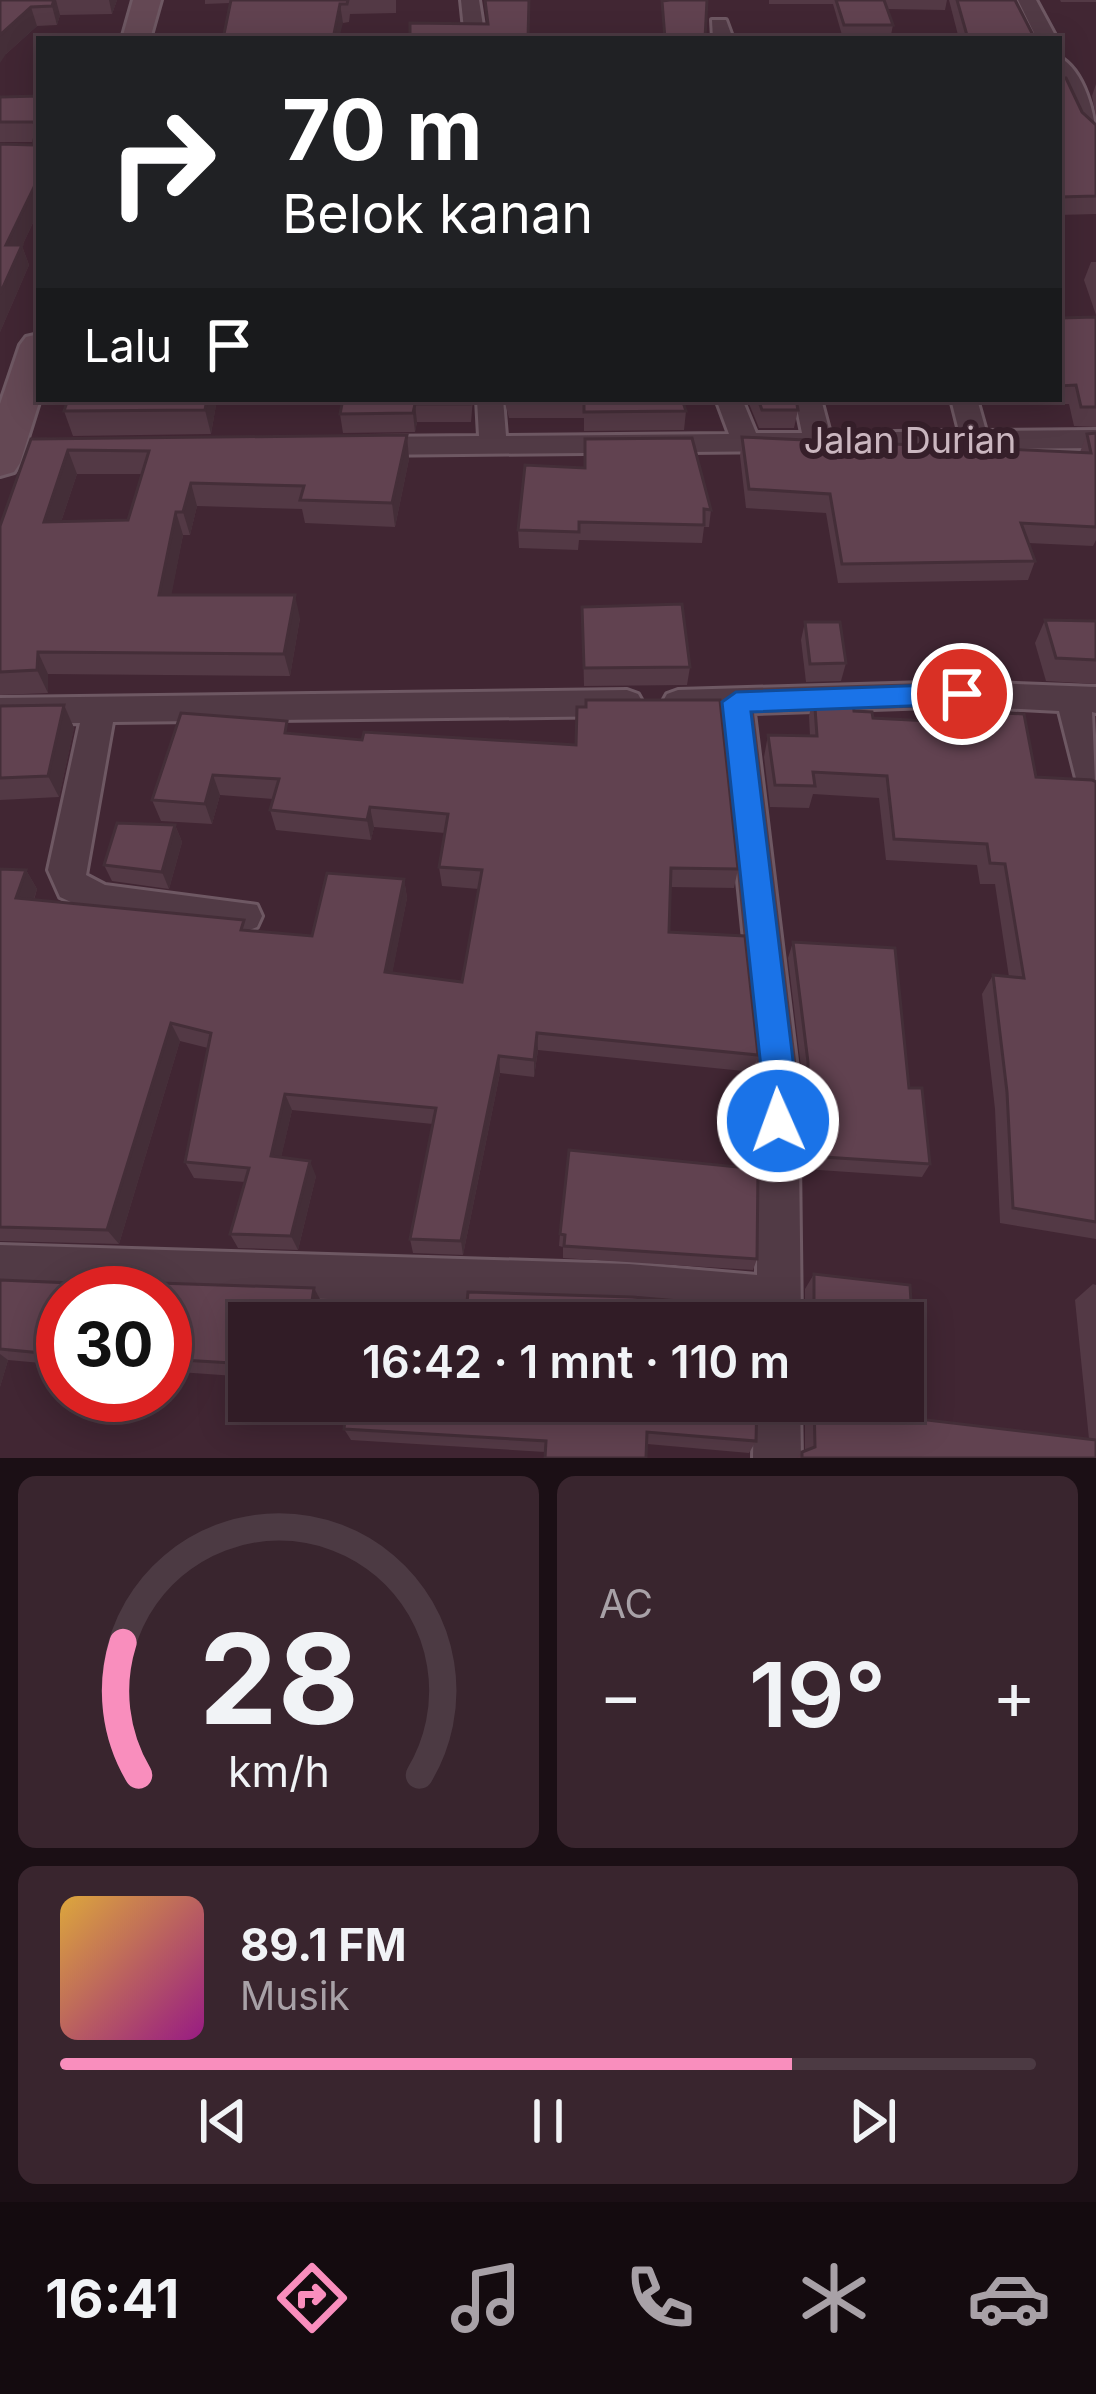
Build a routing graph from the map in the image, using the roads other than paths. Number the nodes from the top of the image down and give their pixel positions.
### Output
1 (147, 0) edge
2 (470, 0) edge
3 (1027, 0) edge
4 (137, 36) edge
5 (475, 36) edge
6 (1045, 36) edge
7 (1062, 69) edge
8 (1096, 136) edge
9 (36, 357) edge
10 (490, 402) edge
11 (730, 402) edge
12 (809, 402) edge
13 (965, 402) edge
14 (1096, 439) edge
15 (746, 440) junction
16 (818, 441) junction
17 (975, 441) junction
18 (493, 445) junction
19 (333, 446) edge
20 (11, 454) edge
21 (1084, 701) edge
22 (736, 702) junction
23 (100, 708) junction
24 (0, 711) edge
25 (1096, 790) edge
26 (244, 916) edge
27 (0, 1267) edge
28 (725, 1302) edge
29 (779, 1302) edge
30 (777, 1422) edge
31 (777, 1458) edge

1 - 4 street
2 - 5 street
3 - 6 street
7 - 8 street
9 - 20 street
10 - 18 street
11 - 15 street
12 - 16 street
13 - 17 street
14 - 17 street, Jalan Durian
15 - 16 street, Jalan Durian
15 - 18 street, Jalan Durian
16 - 17 street, Jalan Durian
18 - 19 street, Jalan Durian
21 - 22 street
21 - 25 street
22 - 23 street
22 - 29 street
23 - 24 street
23 - 26 street
27 - 28 street
30 - 31 street

